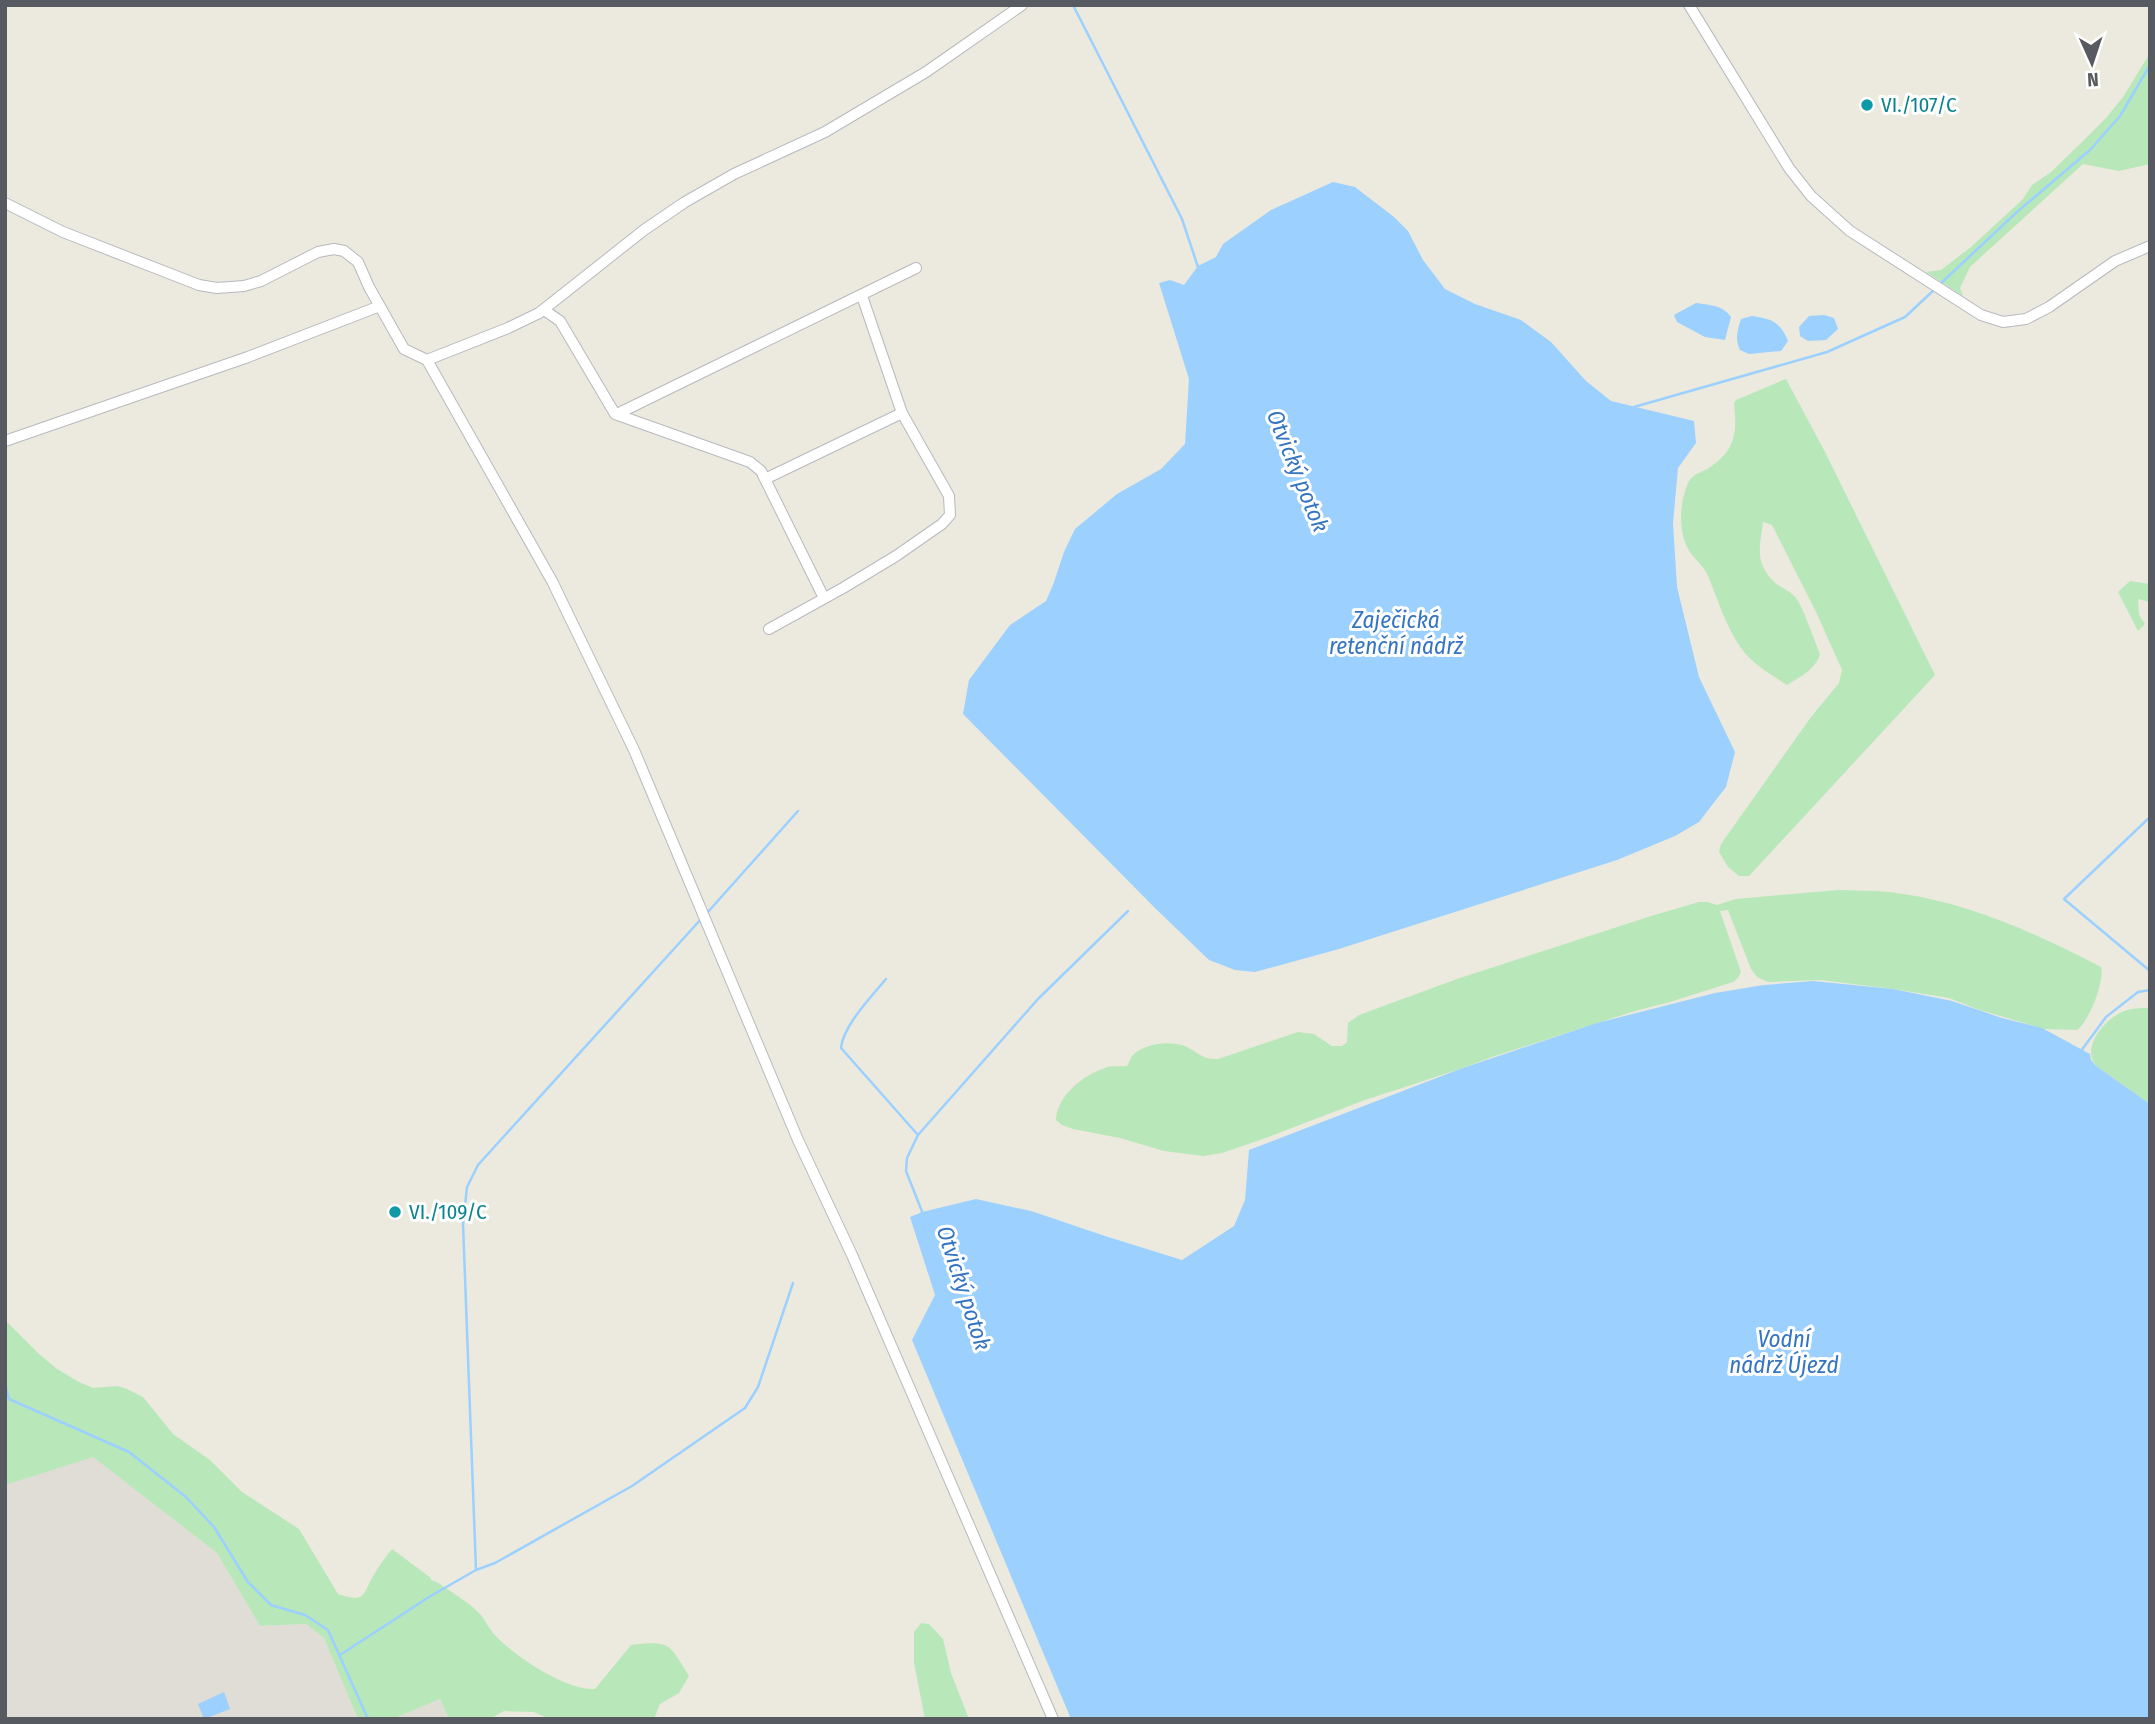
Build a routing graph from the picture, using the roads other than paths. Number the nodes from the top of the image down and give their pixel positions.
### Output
1 (1022, 5) edge
2 (1689, 5) edge
3 (5, 203) edge
4 (2150, 246) edge
5 (916, 268) dead end
6 (862, 296) junction
7 (380, 306) junction
8 (544, 310) junction
9 (427, 360) junction
10 (617, 414) junction
11 (902, 414) junction
12 (5, 441) edge
13 (765, 479) junction
14 (824, 598) junction
15 (769, 629) dead end
16 (1053, 1719) edge

1 - 8 street
2 - 4 street
3 - 7 street
5 - 6 street
6 - 10 street
6 - 11 street
7 - 9 street
7 - 12 street
8 - 9 street
8 - 10 street
9 - 16 street
10 - 13 street
11 - 13 street
11 - 14 street
13 - 14 street
14 - 15 street

